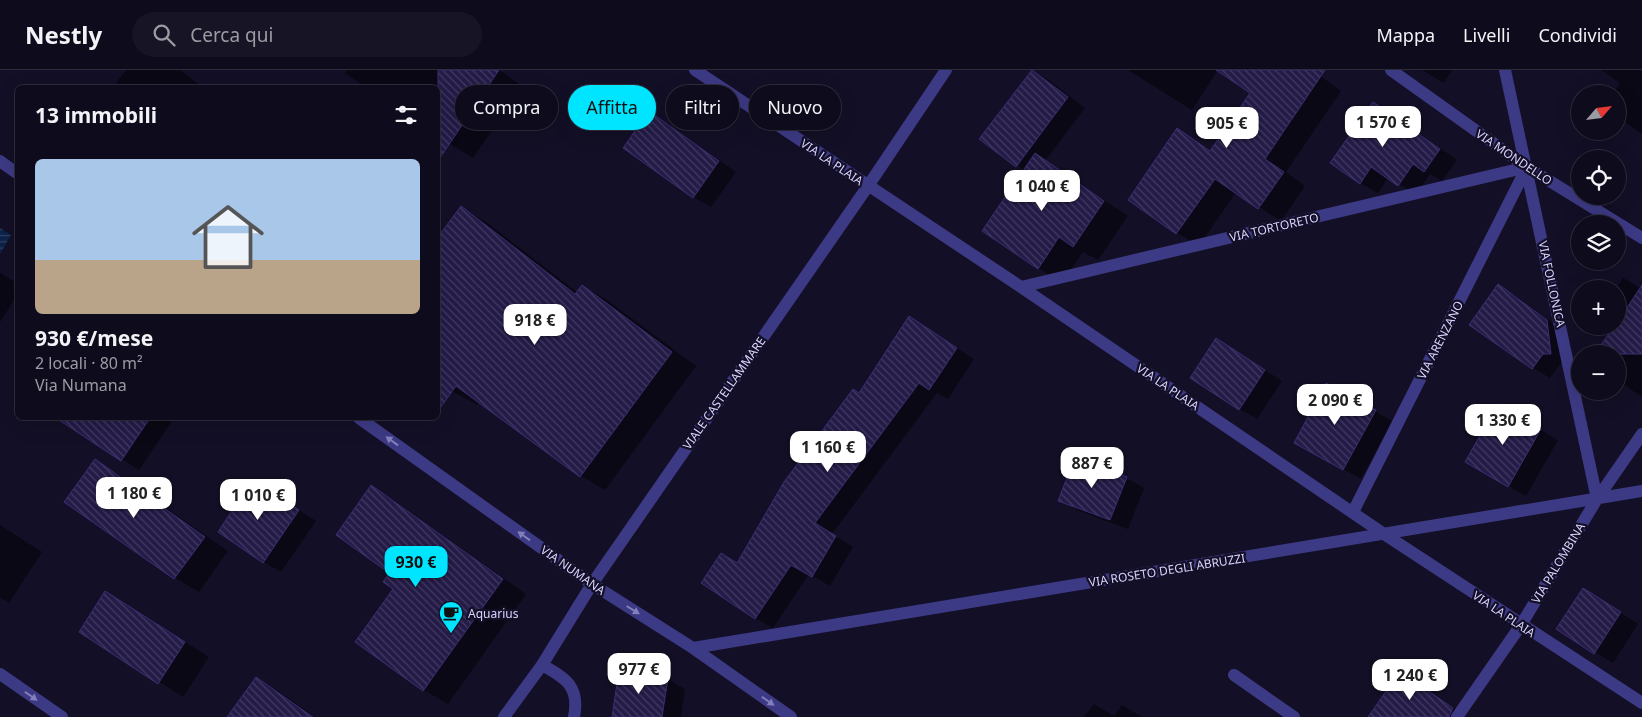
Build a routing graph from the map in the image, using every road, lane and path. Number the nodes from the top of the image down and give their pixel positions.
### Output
1 (696, 70) edge
2 (946, 70) edge
3 (1391, 70) edge
4 (1505, 70) edge
5 (0, 161) edge
6 (1527, 168) junction
7 (15, 172) edge
8 (868, 186) junction
9 (1642, 238) edge
10 (1021, 287) junction
11 (361, 420) edge
12 (1642, 434) edge
13 (1642, 491) edge
14 (1597, 499) junction
15 (1353, 512) junction
16 (1384, 534) junction
17 (592, 584) junction
18 (1521, 625) junction
19 (693, 648) junction
20 (542, 665) junction
21 (0, 674) edge
22 (1234, 675) dead end
23 (1642, 703) edge
24 (62, 717) edge
25 (504, 717) edge
26 (574, 717) edge
27 (791, 717) edge
28 (1294, 717) edge
29 (1457, 717) edge

1 - 8 street, VIA LA PLAIA
2 - 8 street, VIALE CASTELLAMMARE
3 - 6 street, VIA MONDELLO
4 - 6 street, VIA FOLLONICA
5 - 7 street
6 - 9 street, VIA MONDELLO
6 - 10 street, VIA TORTORETO
6 - 14 street, VIA FOLLONICA
6 - 15 street, VIA ARENZANO
8 - 10 street, VIA LA PLAIA
8 - 17 street, VIALE CASTELLAMMARE
10 - 15 street, VIA LA PLAIA
17 -> 11 street, VIA NUMANA
12 - 14 street, VIA PALOMBINA
13 - 14 street, VIA ROSETO DEGLI ABRUZZI
14 - 16 street, VIA ROSETO DEGLI ABRUZZI
14 - 18 street, VIA PALOMBINA
15 - 16 street, VIA LA PLAIA
16 - 18 street, VIA LA PLAIA
16 - 19 street, VIA ROSETO DEGLI ABRUZZI
17 -> 19 street, VIA NUMANA
17 - 20 street, VIALE CASTELLAMMARE
18 - 23 street, VIA LA PLAIA
18 - 29 street, VIA PALOMBINA
19 -> 27 street, VIA NUMANA
20 - 25 street, VIALE CASTELLAMMARE
20 - 26 street
21 -> 24 street
22 - 28 street

